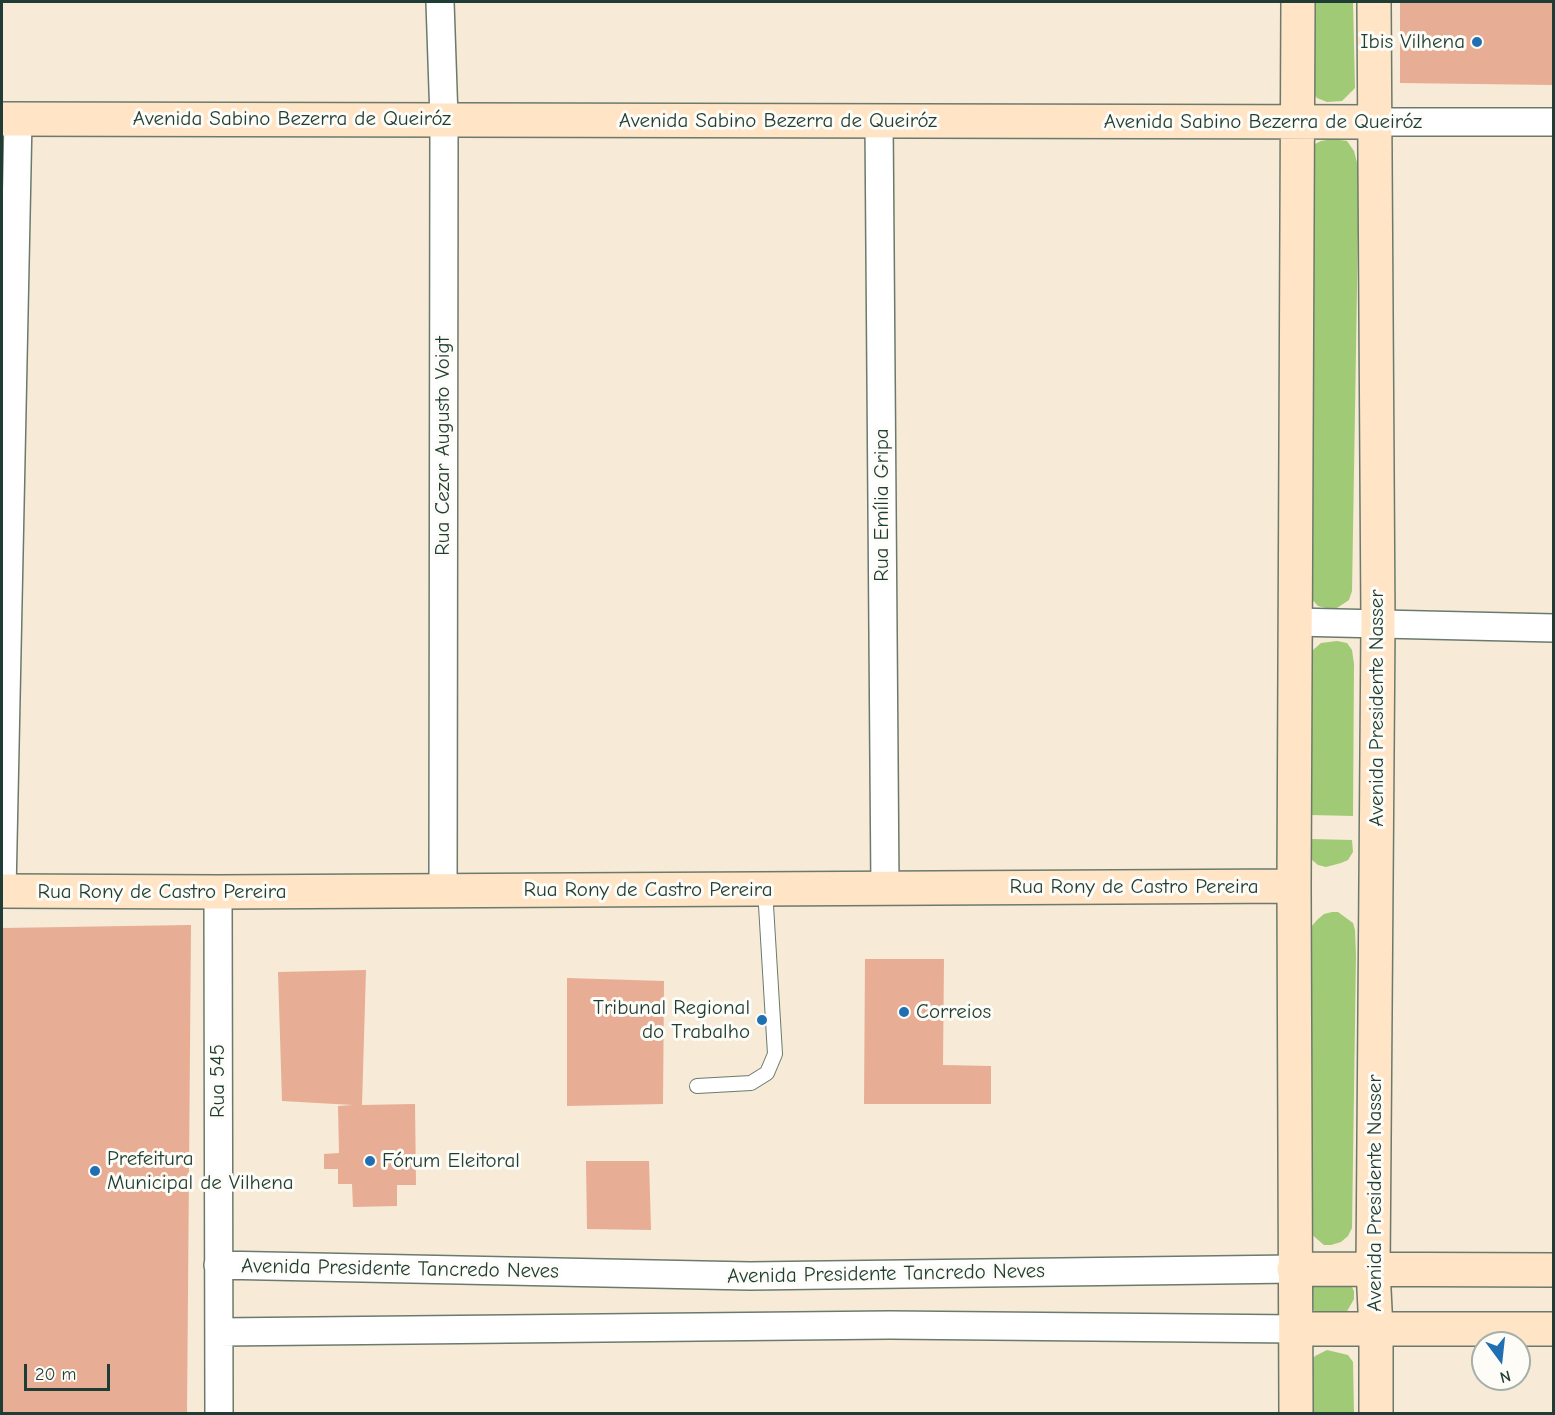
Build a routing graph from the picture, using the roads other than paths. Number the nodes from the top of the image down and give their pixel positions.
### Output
1 (440, 2) edge
2 (1298, 2) edge
3 (1374, 2) edge
4 (10, 119) edge
5 (444, 119) junction
6 (879, 121) junction
7 (1376, 122) junction
8 (1554, 122) edge
9 (1298, 123) junction
10 (1295, 622) junction
11 (1378, 624) junction
12 (1554, 628) edge
13 (1294, 886) junction
14 (885, 888) junction
15 (765, 889) junction
16 (2, 891) edge
17 (442, 891) junction
18 (218, 892) junction
19 (697, 1086) dead end
20 (218, 1265) junction
21 (1294, 1269) junction
22 (1372, 1269) junction
23 (1554, 1270) edge
24 (1296, 1329) junction
25 (1554, 1329) edge
26 (1376, 1330) junction
27 (220, 1332) junction
28 (219, 1413) edge
29 (1296, 1413) edge
30 (1376, 1413) edge

1 - 5 street, Rua Cezar Augusto Voigt
2 - 9 street
3 - 7 street, Avenida Presidente Nasser
4 - 5 street, Avenida Sabino Bezerra de Queiróz
4 - 16 street
5 - 6 street, Avenida Sabino Bezerra de Queiróz
5 - 17 street, Rua Cezar Augusto Voigt
6 - 9 street, Avenida Sabino Bezerra de Queiróz
6 - 14 street, Rua Emília Gripa
7 - 8 street, Avenida Sabino Bezerra de Queiróz
7 - 9 street, Avenida Sabino Bezerra de Queiróz
7 - 11 street, Avenida Presidente Nasser
9 - 10 street
10 - 11 street
10 - 13 street
11 - 12 street
11 - 22 street, Avenida Presidente Nasser
13 - 14 street, Rua Rony de Castro Pereira
13 - 21 street
14 - 15 street, Rua Rony de Castro Pereira
15 - 17 street, Rua Rony de Castro Pereira
15 - 19 lane
16 - 18 street, Rua Rony de Castro Pereira
17 - 18 street, Rua Rony de Castro Pereira
18 - 20 street, Rua 545
20 - 21 street, Avenida Presidente Tancredo Neves
20 - 27 street, Rua 545
21 - 22 street, Avenida Presidente Tancredo Neves
21 - 24 street
22 - 23 street, Avenida Presidente Tancredo Neves
22 - 26 street, Avenida Presidente Nasser
24 - 26 street
24 - 27 street
24 - 29 street
25 - 26 street
26 - 30 street, Avenida Presidente Nasser
27 - 28 street, Rua 545

